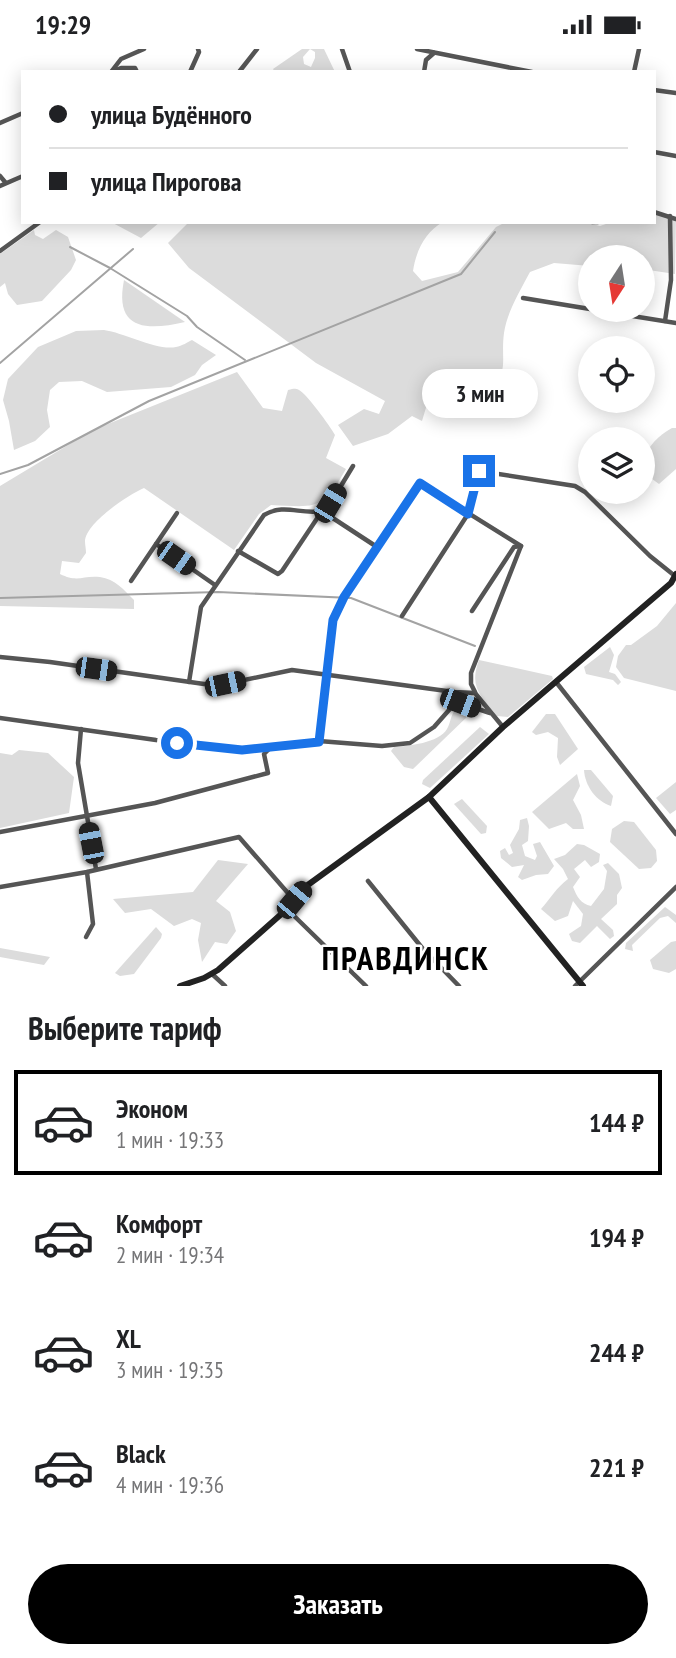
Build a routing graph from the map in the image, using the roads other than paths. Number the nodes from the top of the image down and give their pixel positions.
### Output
1 (144, 49) edge
2 (198, 49) edge
3 (257, 49) edge
4 (342, 49) edge
5 (417, 49) edge
6 (639, 49) edge
7 (435, 53) junction
8 (113, 70) edge
9 (116, 70) edge
10 (136, 70) edge
11 (191, 70) edge
12 (241, 70) edge
13 (349, 70) edge
14 (424, 70) edge
15 (522, 70) edge
16 (634, 70) edge
17 (656, 90) edge
18 (676, 93) edge
19 (21, 114) edge
20 (0, 123) edge
21 (656, 152) edge
22 (676, 156) edge
23 (0, 176) edge
24 (21, 177) edge
25 (2, 184) edge
26 (656, 212) edge
27 (670, 216) junction
28 (676, 219) edge
29 (38, 224) edge
30 (0, 251) edge
31 (523, 298) dead end
32 (578, 307) edge
33 (655, 319) edge
34 (665, 321) junction
35 (676, 323) edge
36 (353, 466) dead end
37 (322, 511) junction
38 (177, 513) dead end
39 (468, 514) junction
40 (156, 544) junction
41 (521, 546) junction
42 (377, 547) junction
43 (238, 551) junction
44 (675, 575) edge
45 (131, 581) dead end
46 (215, 585) junction
47 (472, 611) dead end
48 (402, 616) dead end
49 (0, 657) edge
50 (327, 674) junction
51 (556, 681) junction
52 (189, 682) junction
53 (471, 684) junction
54 (440, 691) junction
55 (464, 691) junction
56 (475, 693) junction
57 (457, 701) junction
58 (492, 713) junction
59 (0, 717) edge
60 (503, 727) junction
61 (81, 729) junction
62 (319, 741) junction
63 (270, 747) junction
64 (429, 797) junction
65 (86, 817) junction
66 (0, 832) edge
67 (676, 834) edge
68 (96, 869) junction
69 (88, 872) junction
70 (368, 881) dead end
71 (0, 887) edge
72 (676, 887) edge
73 (294, 900) junction
74 (287, 909) junction
75 (86, 937) dead end
76 (212, 974) junction
77 (579, 984) edge
78 (180, 986) edge
79 (225, 986) edge
80 (366, 986) edge
81 (459, 986) edge

1 - 8 street
2 - 11 street
3 - 12 street
4 - 13 street
5 - 7 street
6 - 16 street
7 - 14 street
7 - 15 street
9 - 10 street
17 - 18 street
19 - 20 street
21 - 22 street
23 - 25 street
24 - 25 street
26 - 27 street
27 - 28 street
27 - 34 street
29 - 30 street
31 - 32 street
33 - 34 street
34 - 35 street
36 - 37 street
37 - 42 street
37 - 43 street
37 - 43 street
38 - 40 street
39 - 41 street
39 - 42 street
39 - 44 street
39 - 48 street
40 - 45 street
40 - 46 street
41 - 47 street
41 - 53 street
42 - 50 street
43 - 46 street
44 - 51 street
46 - 52 street
49 - 52 street
50 - 52 street
50 - 54 street
50 - 62 street
51 - 60 street
51 - 67 street
53 - 55 street
53 - 56 street
54 - 55 street
54 - 57 street
55 - 56 street
56 - 58 street
57 - 58 street
57 - 62 street
58 - 60 street
59 - 61 street
60 - 64 street
61 - 63 street
61 - 65 street
62 - 63 street
63 - 65 street
64 - 73 street
64 - 77 street
65 - 66 street
65 - 68 street
68 - 69 street
68 - 73 street
69 - 71 street
69 - 75 street
70 - 81 street
72 - 77 street
73 - 74 street
74 - 76 street
74 - 80 street
76 - 78 street
76 - 79 street

